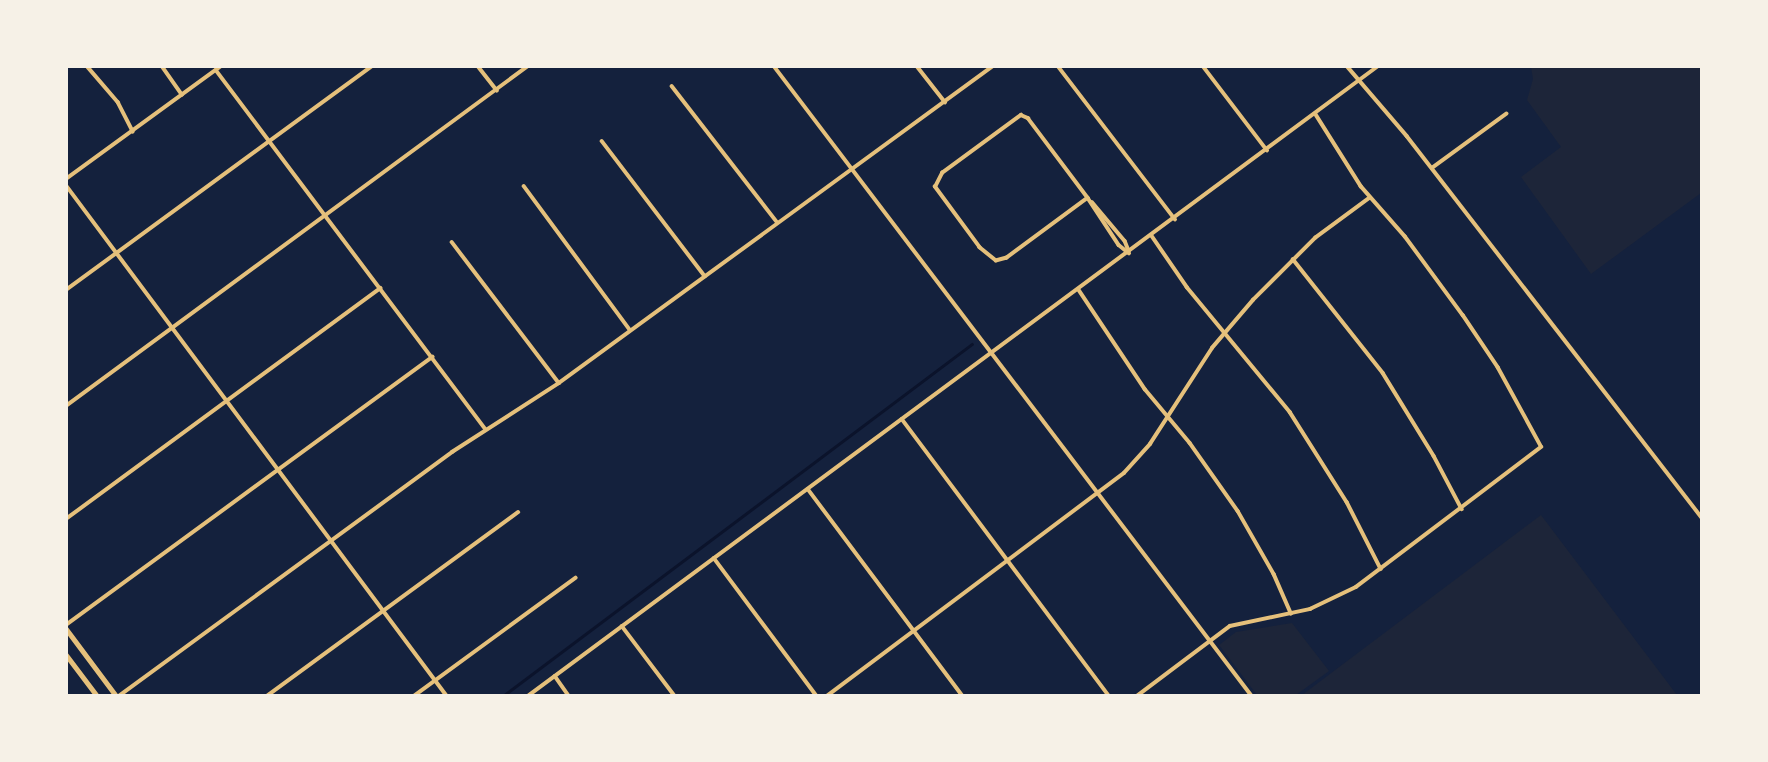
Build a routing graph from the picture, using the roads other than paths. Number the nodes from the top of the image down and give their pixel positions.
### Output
1 (87, 66) edge
2 (162, 66) edge
3 (221, 66) edge
4 (372, 66) edge
5 (478, 66) edge
6 (528, 66) edge
7 (774, 66) edge
8 (917, 66) edge
9 (993, 66) edge
10 (1058, 66) edge
11 (1203, 66) edge
12 (1347, 66) edge
13 (1378, 66) edge
14 (216, 71) junction
15 (1359, 82) junction
16 (673, 86) dead end
17 (497, 90) junction
18 (181, 95) junction
19 (945, 102) junction
20 (1315, 114) junction
21 (1506, 114) dead end
22 (133, 131) junction
23 (602, 141) dead end
24 (268, 143) junction
25 (1267, 150) junction
26 (1432, 168) junction
27 (853, 169) junction
28 (66, 179) edge
29 (66, 185) edge
30 (524, 186) dead end
31 (1088, 198) junction
32 (1369, 198) junction
33 (324, 217) junction
34 (1175, 219) junction
35 (777, 222) junction
36 (1152, 236) junction
37 (452, 242) dead end
38 (118, 253) junction
39 (1129, 253) junction
40 (1293, 259) junction
41 (705, 275) junction
42 (380, 288) junction
43 (66, 290) edge
44 (1079, 290) junction
45 (174, 327) junction
46 (631, 330) junction
47 (1224, 331) junction
48 (993, 354) junction
49 (432, 357) junction
50 (559, 383) junction
51 (227, 400) junction
52 (66, 406) edge
53 (1167, 415) junction
54 (902, 419) junction
55 (486, 429) junction
56 (280, 470) junction
57 (808, 489) junction
58 (1098, 492) junction
59 (1462, 509) junction
60 (518, 512) dead end
61 (1702, 518) edge
62 (66, 519) edge
63 (332, 539) junction
64 (713, 558) junction
65 (1008, 560) junction
66 (1381, 569) junction
67 (575, 578) dead end
68 (384, 610) junction
69 (1291, 613) junction
70 (622, 626) junction
71 (66, 627) edge
72 (914, 630) junction
73 (1210, 641) junction
74 (66, 655) edge
75 (555, 676) junction
76 (435, 680) junction
77 (97, 695) edge
78 (117, 695) edge
79 (267, 695) edge
80 (414, 695) edge
81 (447, 695) edge
82 (528, 695) edge
83 (569, 695) edge
84 (675, 695) edge
85 (817, 695) edge
86 (827, 695) edge
87 (963, 695) edge
88 (1109, 695) edge
89 (1137, 695) edge
90 (1252, 695) edge

1 - 22 street
2 - 18 street
3 - 14 street
4 - 24 street
5 - 17 street
6 - 17 street
7 - 27 street
8 - 19 street
9 - 19 street
10 - 34 street
11 - 25 street
12 - 15 street
13 - 15 street
14 - 18 street
14 - 24 street
15 - 20 street
15 - 26 street
16 - 35 street
17 - 33 street
18 - 22 street
19 - 27 street
20 - 25 street
20 - 32 street
21 - 26 street
22 - 28 street
23 - 41 street
24 - 33 street
24 - 38 street
25 - 34 street
26 - 61 street
27 - 35 street
27 - 48 street
29 - 38 street
30 - 46 street
31 - 31 street
31 - 39 street
32 - 40 street
32 - 59 street
33 - 42 street
33 - 45 street
34 - 36 street
35 - 41 street
36 - 39 street
36 - 47 street
37 - 50 street
38 - 43 street
38 - 45 street
39 - 44 street
40 - 47 street
40 - 59 street
41 - 46 street
42 - 49 street
42 - 51 street
44 - 48 street
44 - 53 street
45 - 51 street
45 - 52 street
46 - 50 street
47 - 53 street
47 - 66 street
48 - 54 street
48 - 58 street
49 - 55 street
49 - 56 street
50 - 55 street
51 - 56 street
51 - 62 street
53 - 58 street
53 - 69 street
54 - 57 street
54 - 65 street
55 - 63 street
56 - 63 street
56 - 71 street
57 - 64 street
57 - 72 street
58 - 65 street
58 - 73 street
59 - 66 street
60 - 68 street
63 - 68 street
63 - 78 street
64 - 70 street
64 - 85 street
65 - 72 street
65 - 88 street
66 - 69 street
67 - 76 street
68 - 76 street
68 - 79 street
69 - 73 street
70 - 75 street
70 - 84 street
71 - 78 main road
72 - 86 street
72 - 87 street
73 - 89 street
73 - 90 street
74 - 77 main road
75 - 82 street
75 - 83 street
76 - 80 street
76 - 81 street

